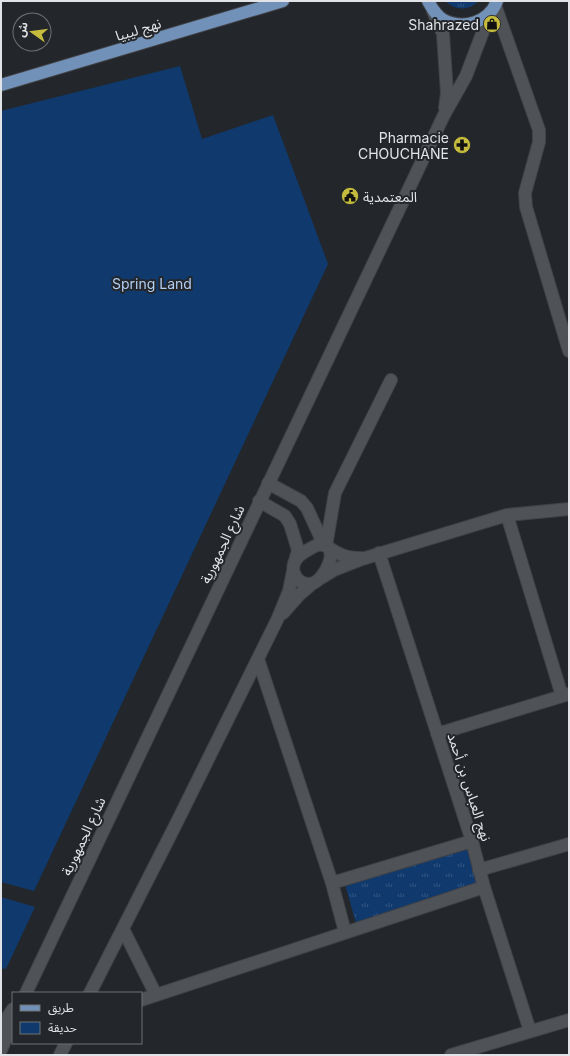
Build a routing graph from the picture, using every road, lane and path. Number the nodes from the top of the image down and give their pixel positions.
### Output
1 (283, 1) edge
2 (430, 6) edge
3 (494, 6) edge
4 (1, 85) edge
5 (444, 115) junction
6 (569, 351) edge
7 (391, 380) dead end
8 (268, 483) junction
9 (259, 501) junction
10 (569, 509) edge
11 (507, 515) junction
12 (326, 546) junction
13 (379, 553) junction
14 (362, 559) junction
15 (294, 566) junction
16 (316, 581) junction
17 (278, 618) junction
18 (258, 659) junction
19 (565, 695) edge
20 (437, 734) junction
21 (472, 842) junction
22 (569, 844) edge
23 (479, 870) junction
24 (332, 883) junction
25 (484, 887) junction
26 (123, 928) junction
27 (345, 932) junction
28 (26, 991) edge
29 (91, 992) edge
30 (156, 994) junction
31 (142, 1000) edge
32 (12, 1010) edge
33 (569, 1020) edge
34 (12, 1024) edge
35 (1, 1027) edge
36 (530, 1031) junction
37 (66, 1044) edge
38 (1, 1050) edge
39 (60, 1055) edge
40 (451, 1055) edge

1 - 4 main road, نهج ليبيا
2 - 3 main road
2 - 5 street, شارع الجمهورية
3 - 5 street, شارع الجمهورية
3 - 6 street
5 - 8 street, شارع الجمهورية
7 - 12 street
8 - 9 street, شارع الجمهورية
8 - 12 street
9 - 15 street
9 - 28 street, شارع الجمهورية
10 - 11 street
11 - 13 street
11 - 19 street
12 - 14 street
12 - 15 street
12 - 16 street
13 - 14 street
13 - 20 street, نهج العباس بن أحمد
14 - 16 street
15 - 16 street
15 - 17 street
16 - 17 street
17 - 18 street
18 - 24 street
18 - 26 street
19 - 20 street
20 - 21 street, نهج العباس بن أحمد
21 - 23 street, نهج العباس بن أحمد
21 - 24 street
22 - 23 street
23 - 25 street, نهج العباس بن أحمد
24 - 27 street
25 - 27 street
25 - 36 street, نهج العباس بن أحمد
26 - 29 street
26 - 30 street
27 - 30 street
30 - 31 street
32 - 35 street
33 - 36 street
34 - 38 street
36 - 40 street
37 - 39 street

